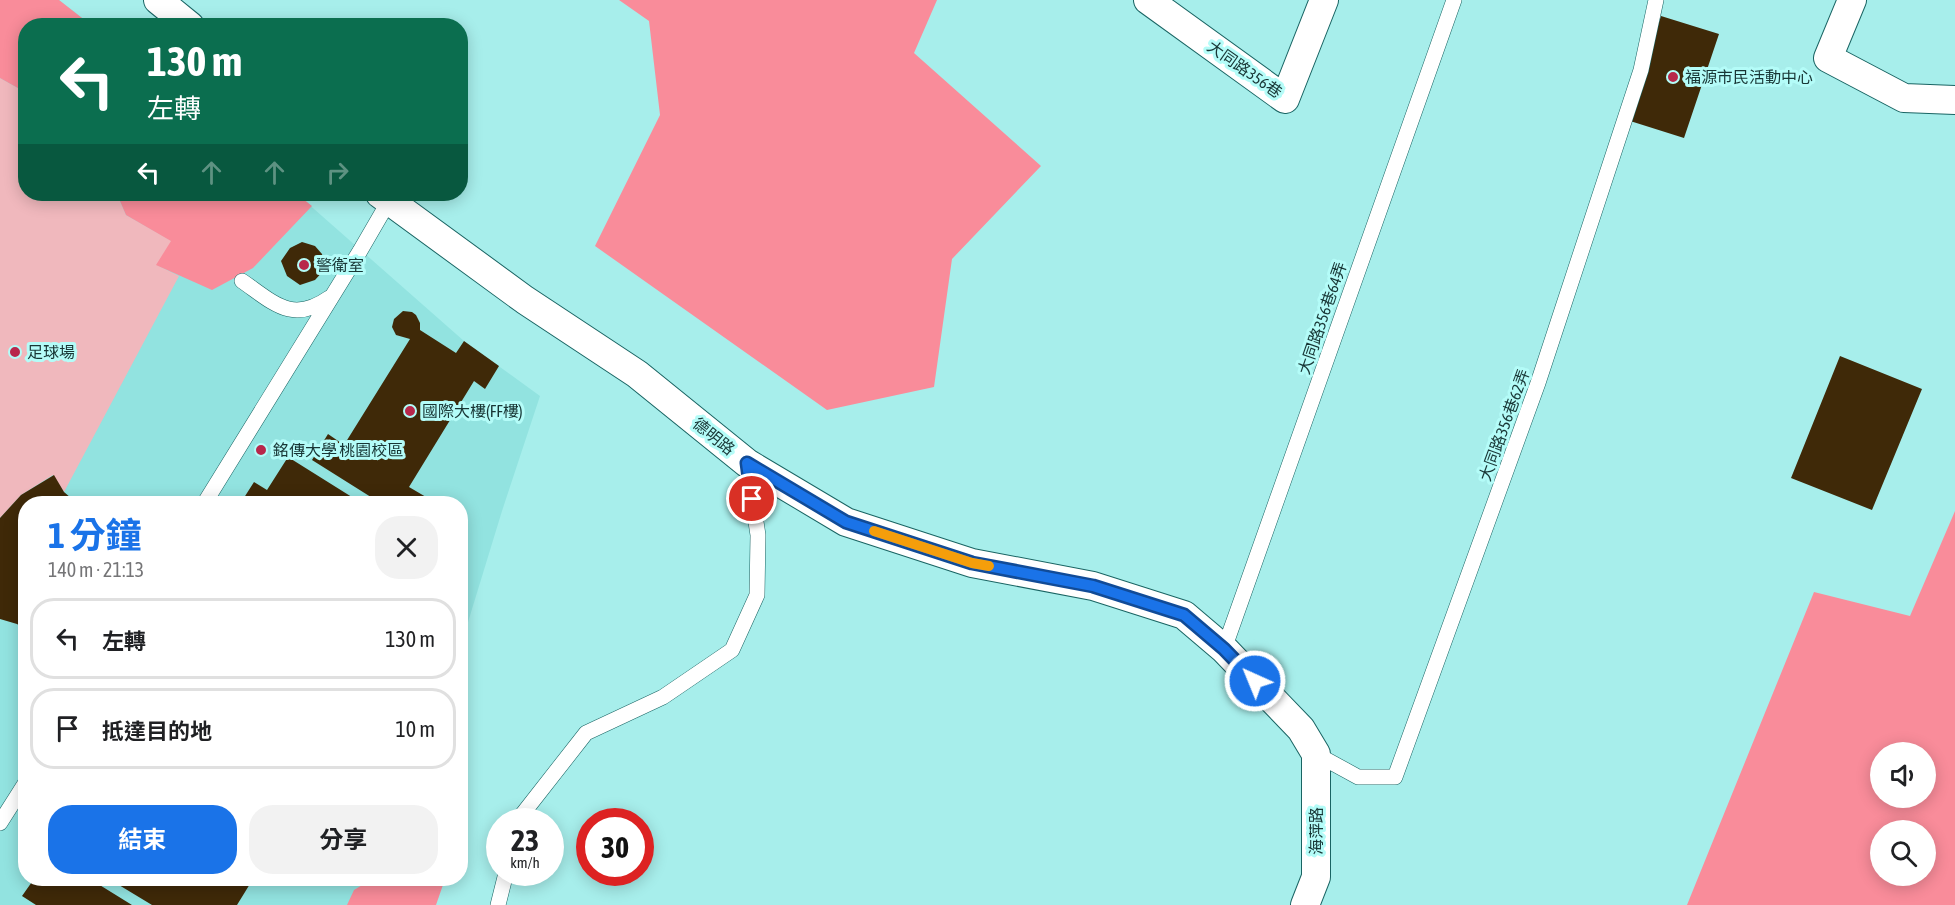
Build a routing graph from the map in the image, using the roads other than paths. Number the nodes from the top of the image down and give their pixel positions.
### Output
1 (158, 0) edge
2 (1324, 0) edge
3 (1454, 0) edge
4 (1656, 0) edge
5 (1852, 0) edge
6 (1164, 4) edge
7 (180, 18) edge
8 (1955, 100) edge
9 (382, 201) edge
10 (389, 201) edge
11 (242, 281) dead end
12 (333, 296) junction
13 (747, 463) junction
14 (209, 496) edge
15 (1224, 649) junction
16 (1316, 754) junction
17 (18, 795) edge
18 (527, 808) edge
19 (0, 823) edge
20 (503, 886) edge
21 (498, 905) edge
22 (1305, 905) edge

1 - 7 street
2 - 6 street, 大同路356巷
3 - 15 lane, 大同路356巷64弄
4 - 16 lane, 大同路356巷62弄
5 - 8 street
9 - 12 lane
10 - 13 street, 德明路
11 - 12 lane
12 - 14 lane
13 - 15 street, 德明路
13 - 18 lane
15 - 16 street, 德明路
16 - 22 street, 海萍路
17 - 19 lane
20 - 21 lane

